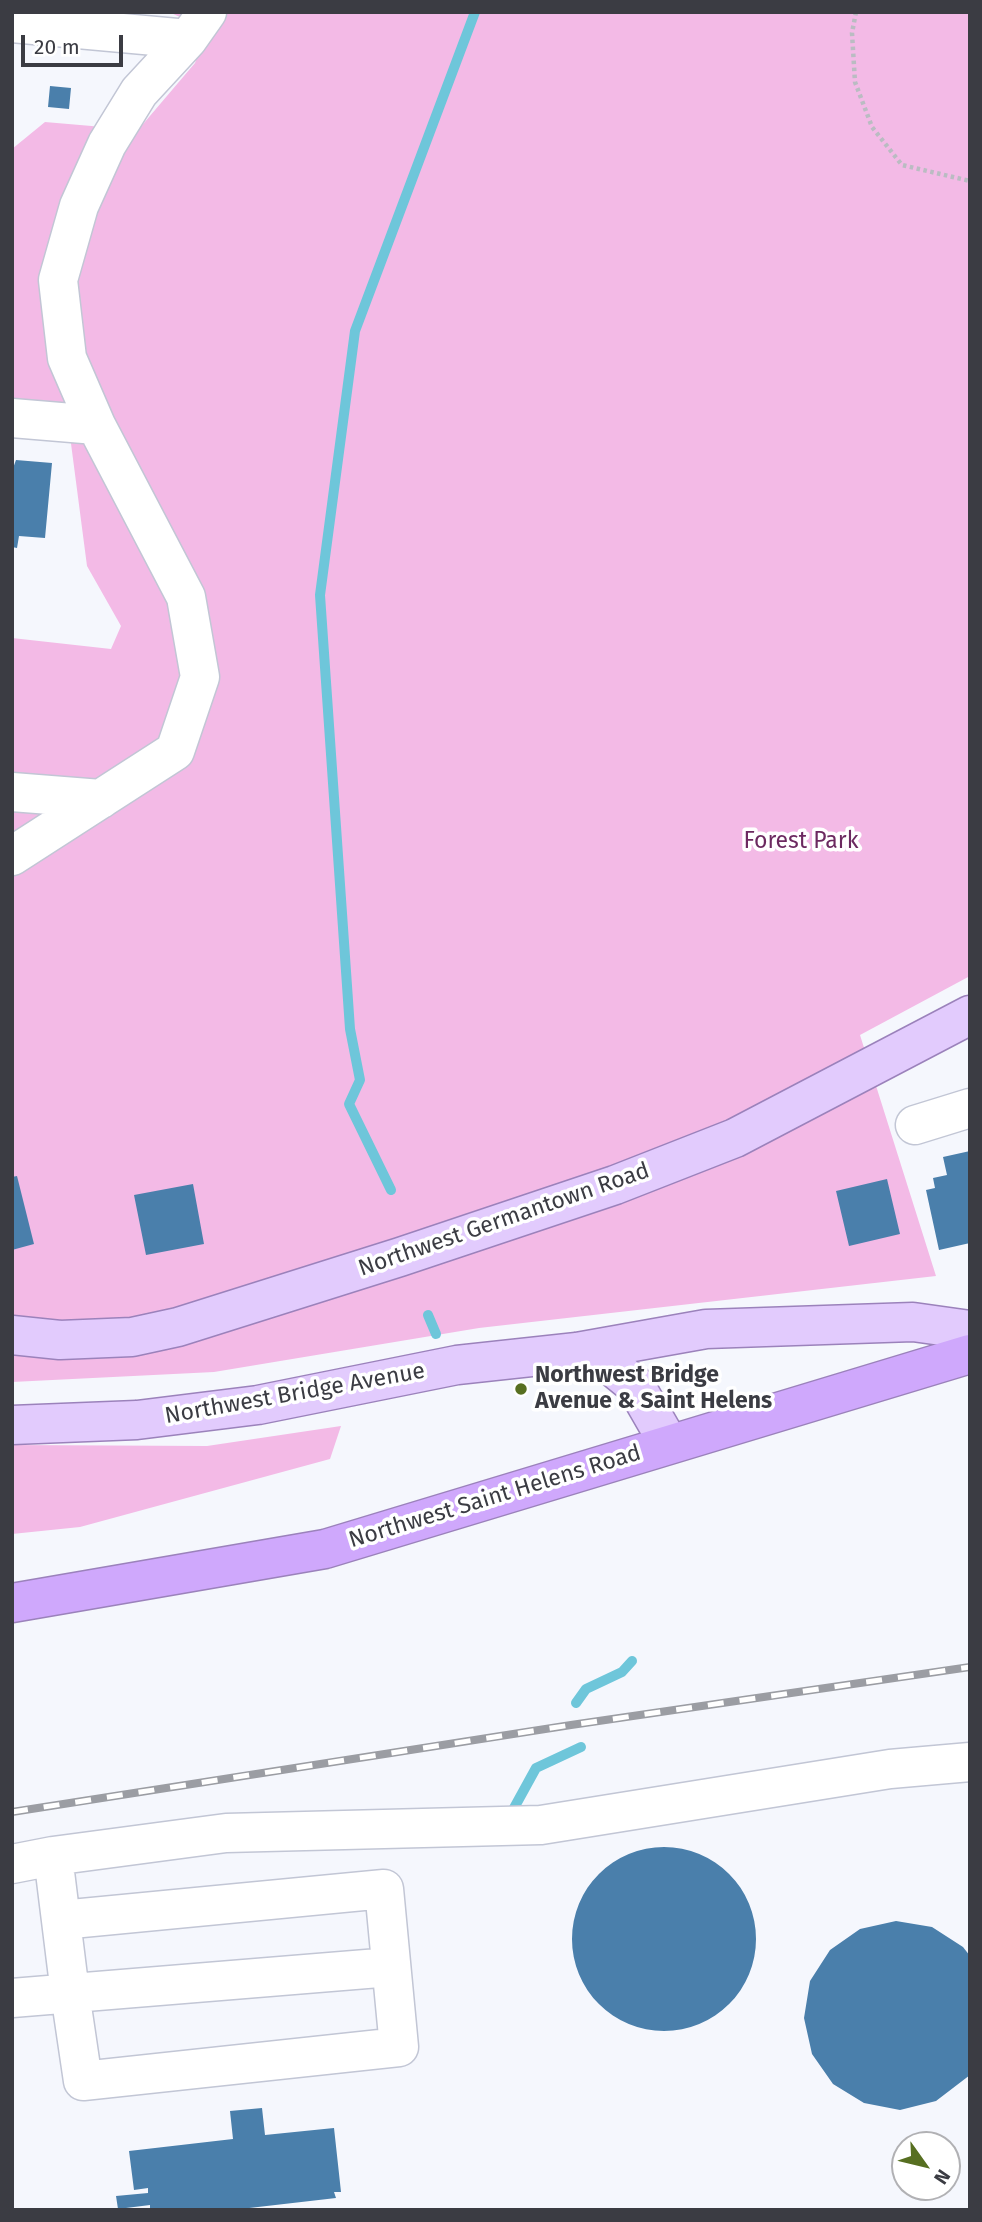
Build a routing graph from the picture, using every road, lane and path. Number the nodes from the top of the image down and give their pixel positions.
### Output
1 (856, 12) edge
2 (12, 23) edge
3 (198, 26) edge
4 (970, 181) edge
5 (12, 418) edge
6 (96, 425) junction
7 (12, 792) edge
8 (101, 799) junction
9 (12, 856) edge
10 (970, 1015) edge
11 (970, 1108) edge
12 (915, 1125) dead end
13 (970, 1330) edge
14 (12, 1335) edge
15 (577, 1352) junction
16 (970, 1354) edge
17 (12, 1425) edge
18 (669, 1444) junction
19 (12, 1603) edge
20 (970, 1762) edge
21 (53, 1856) junction
22 (12, 1864) edge
23 (61, 1920) junction
24 (391, 1967) junction
25 (70, 1993) junction
26 (12, 1998) edge

1 - 4 path
2 - 3 street
3 - 6 street
5 - 6 street
6 - 8 street
7 - 8 street
8 - 9 street
10 - 14 main road, Northwest Germantown Road
11 - 12 street
13 - 15 main road, Northwest Bridge Avenue
15 - 17 main road, Northwest Bridge Avenue
15 - 18 main road, Northwest Bridge Avenue
16 - 18 highway, Northwest Saint Helens Road
18 - 19 highway, Northwest Saint Helens Road
20 - 21 street
21 - 22 street
21 - 23 street
23 - 24 street
23 - 25 street
24 - 25 street
24 - 25 street
25 - 26 street

